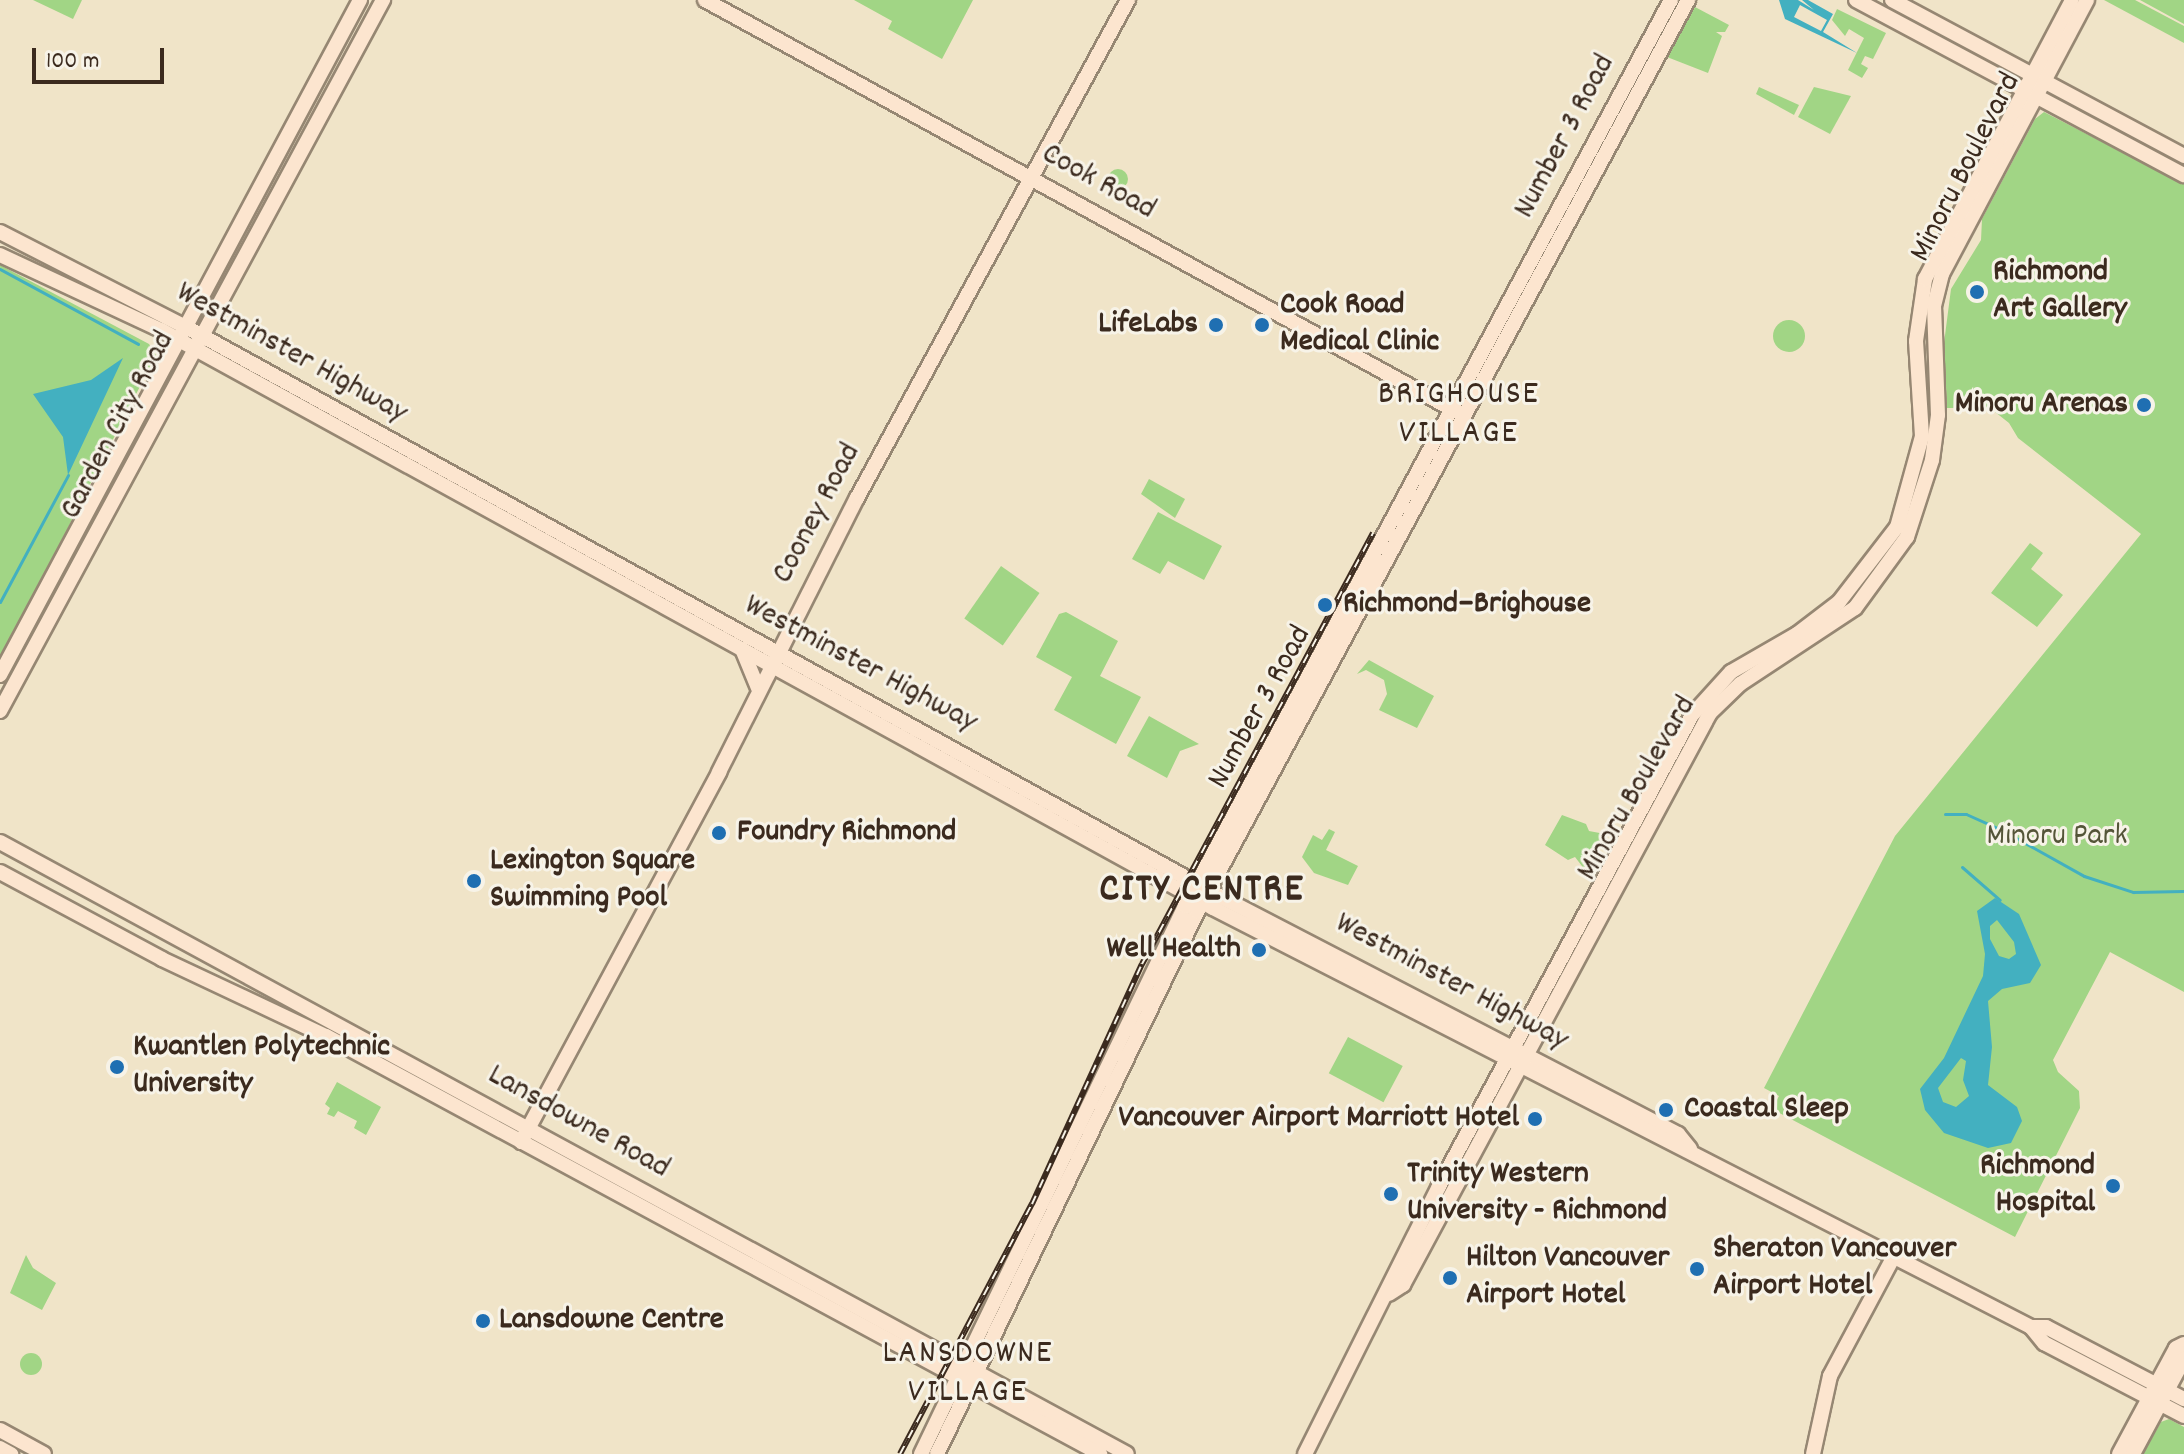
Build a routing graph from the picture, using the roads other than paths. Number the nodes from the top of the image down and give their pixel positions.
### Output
1 (360, 0) edge
2 (383, 0) edge
3 (705, 0) edge
4 (1128, 0) edge
5 (1671, 0) edge
6 (1688, 0) edge
7 (1856, 0) edge
8 (1892, 0) edge
9 (2072, 0) edge
10 (2087, 0) edge
11 (2038, 78) junction
12 (2031, 92) junction
13 (2184, 156) edge
14 (2184, 175) edge
15 (1029, 177) junction
16 (0, 232) edge
17 (0, 255) edge
18 (189, 337) junction
19 (1458, 412) junction
20 (742, 649) junction
21 (773, 659) junction
22 (0, 675) edge
23 (758, 688) junction
24 (0, 711) edge
25 (0, 842) edge
26 (0, 872) edge
27 (1200, 893) junction
28 (1516, 1058) junction
29 (529, 1128) junction
30 (521, 1142) junction
31 (1690, 1149) junction
32 (1894, 1256) junction
33 (2184, 1344) edge
34 (2184, 1359) edge
35 (959, 1371) junction
36 (975, 1379) junction
37 (2158, 1394) junction
38 (2184, 1399) edge
39 (2184, 1416) edge
40 (0, 1430) edge
41 (0, 1448) edge
42 (11, 1454) edge
43 (44, 1454) edge
44 (921, 1454) edge
45 (937, 1454) edge
46 (1100, 1454) edge
47 (1127, 1454) edge
48 (1305, 1454) edge
49 (1813, 1454) edge
50 (2119, 1454) edge
51 (2133, 1454) edge

1 - 18 main road, Garden City Road
2 - 18 main road, Garden City Road
3 - 15 main road, Cook Road
4 - 15 main road, Cooney Road
5 - 19 main road, Number 3 Road
6 - 19 main road, Number 3 Road
7 - 12 main road
8 - 11 main road
9 - 11 main road, Minoru Boulevard
10 - 11 main road, Minoru Boulevard
11 - 12 main road, Minoru Boulevard
11 - 13 main road
12 - 14 main road
12 - 28 main road, Minoru Boulevard
15 - 19 main road, Cook Road
15 - 21 main road, Cooney Road
16 - 18 main road, Westminster Highway
17 - 18 main road, Westminster Highway
18 - 20 main road, Westminster Highway
18 - 21 main road, Westminster Highway
18 - 22 main road, Garden City Road
18 - 24 main road, Garden City Road
19 - 27 main road, Number 3 Road
20 - 21 main road, Westminster Highway
20 - 23 main road
21 - 23 main road, Cooney Road
21 - 27 main road, Westminster Highway
23 - 29 main road, Cooney Road
25 - 29 main road, Lansdowne Road
26 - 30 main road, Lansdowne Road
27 - 28 main road, Westminster Highway
27 - 35 main road, Number 3 Road
27 - 36 main road, Number 3 Road
28 - 31 main road, Westminster Highway
28 - 31 main road, Westminster Highway
28 - 48 main road, Minoru Boulevard
29 - 30 main road, Cooney Road
29 - 35 main road, Lansdowne Road
30 - 35 main road, Lansdowne Road
31 - 32 main road, Westminster Highway
32 - 37 main road, Westminster Highway
32 - 49 main road
33 - 37 main road
34 - 37 main road
35 - 36 main road, Lansdowne Road
35 - 44 main road, Number 3 Road
36 - 45 main road, Number 3 Road
36 - 46 main road, Lansdowne Road
36 - 47 main road, Lansdowne Road
37 - 38 main road, Westminster Highway
37 - 39 main road, Westminster Highway
37 - 50 main road
37 - 51 main road
40 - 43 main road
41 - 42 main road

